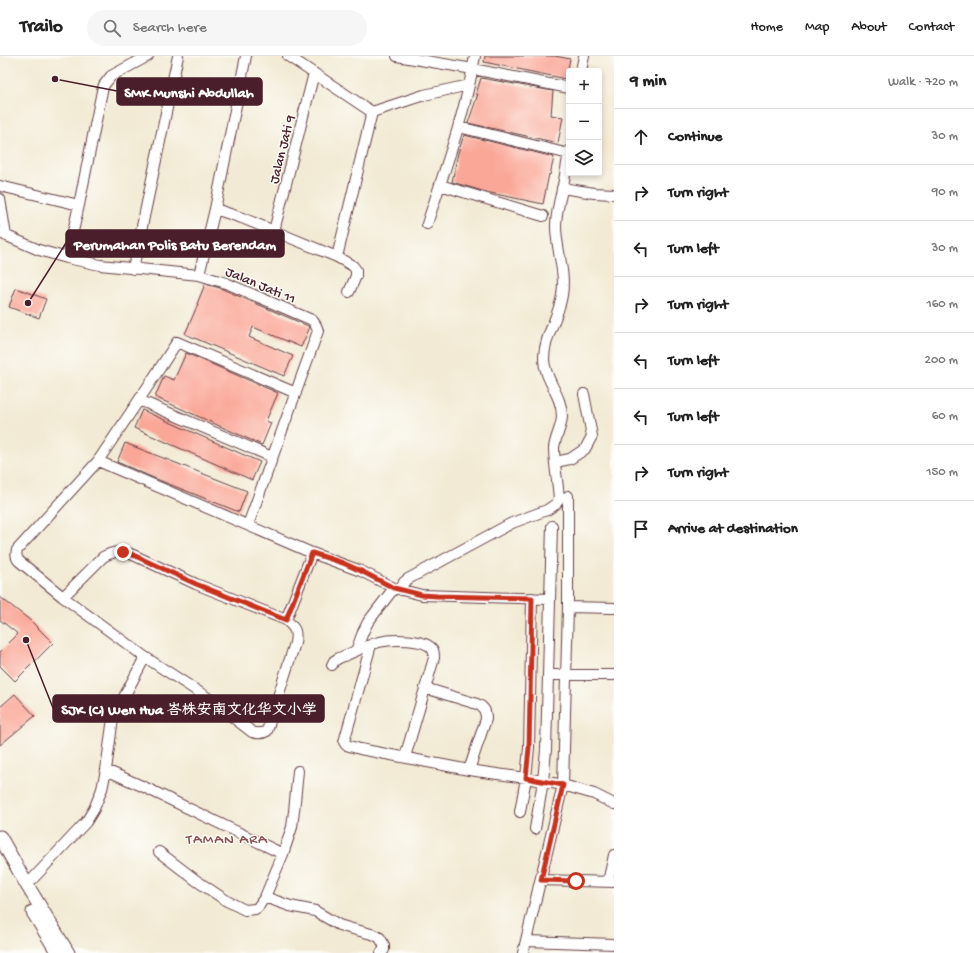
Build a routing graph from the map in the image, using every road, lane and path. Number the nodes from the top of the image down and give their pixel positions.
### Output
1 (148, 56) edge
2 (178, 56) edge
3 (246, 56) edge
4 (288, 56) edge
5 (397, 56) edge
6 (475, 56) edge
7 (584, 56) edge
8 (582, 68) edge
9 (473, 69) junction
10 (314, 73) junction
11 (469, 85) junction
12 (566, 87) edge
13 (372, 112) junction
14 (459, 127) junction
15 (566, 151) edge
16 (566, 167) edge
17 (440, 185) junction
18 (0, 186) edge
19 (562, 188) junction
20 (614, 194) edge
21 (0, 199) edge
22 (79, 205) junction
23 (215, 209) junction
24 (543, 216) dead end
25 (427, 224) dead end
26 (274, 231) junction
27 (3, 235) edge
28 (67, 258) junction
29 (337, 258) junction
30 (133, 269) junction
31 (199, 275) junction
32 (348, 292) dead end
33 (296, 393) junction
34 (584, 394) dead end
35 (139, 400) junction
36 (272, 457) junction
37 (98, 461) junction
38 (555, 462) junction
39 (568, 496) dead end
40 (248, 525) junction
41 (552, 526) dead end
42 (312, 553) junction
43 (397, 589) junction
44 (63, 596) junction
45 (532, 598) junction
46 (550, 599) junction
47 (568, 607) junction
48 (614, 608) edge
49 (286, 620) junction
50 (370, 645) junction
51 (356, 651) junction
52 (145, 657) junction
53 (332, 665) dead end
54 (548, 675) junction
55 (567, 675) junction
56 (614, 675) edge
57 (426, 688) junction
58 (405, 757) junction
59 (106, 770) junction
60 (469, 770) junction
61 (298, 771) dead end
62 (526, 778) junction
63 (543, 781) junction
64 (563, 785) junction
65 (614, 804) edge
66 (520, 812) dead end
67 (535, 829) dead end
68 (0, 838) edge
69 (159, 852) dead end
70 (283, 854) junction
71 (614, 855) edge
72 (0, 856) edge
73 (541, 880) junction
74 (611, 882) edge
75 (26, 885) junction
76 (265, 897) junction
77 (526, 941) junction
78 (614, 944) edge
79 (384, 952) edge
80 (58, 953) edge
81 (68, 953) edge
82 (523, 953) edge

1 - 22 street
2 - 30 street
3 - 23 street
4 - 10 street
5 - 9 street
6 - 9 street
7 - 8 street
9 - 11 street
9 - 12 street
10 - 13 street
10 - 26 street, Jalan Jati 9
11 - 13 street
11 - 14 street
13 - 29 street
14 - 15 street
14 - 17 street
16 - 19 street
17 - 24 street
17 - 25 street
18 - 22 street
19 - 20 street
19 - 38 street
21 - 27 street
22 - 28 street
23 - 26 street
23 - 31 street
26 - 29 street
27 - 28 street, Jalan Jati 11
28 - 30 street, Jalan Jati 11
29 - 32 street
30 - 31 street, Jalan Jati 11
31 - 33 street, Jalan Jati 11
33 - 35 street
33 - 36 street
34 - 38 street
35 - 36 street
35 - 37 street
36 - 40 street
37 - 40 street
37 - 44 street
38 - 43 street
39 - 47 street
40 - 42 street
41 - 46 street
42 - 43 street
42 - 49 street
43 - 45 street
43 - 51 street
44 - 49 street
44 - 52 street
45 - 46 street
45 - 62 street
46 - 54 street
47 - 48 street
47 - 55 street
49 - 52 street
50 - 51 street
50 - 57 street
50 - 58 street
51 - 53 street
52 - 59 street
54 - 55 street
54 - 63 street
55 - 56 street
55 - 64 street
57 - 58 street
57 - 60 street
58 - 60 street
59 - 70 street
59 - 75 street
60 - 62 street
61 - 70 street
62 - 63 street
62 - 66 street
63 - 64 street
63 - 67 street
64 - 65 street
64 - 73 street
68 - 75 main road
69 - 76 street
70 - 76 street
71 - 74 street
72 - 80 main road
73 - 74 street
73 - 77 street
75 - 81 main road
76 - 79 street
77 - 78 street
77 - 82 street

